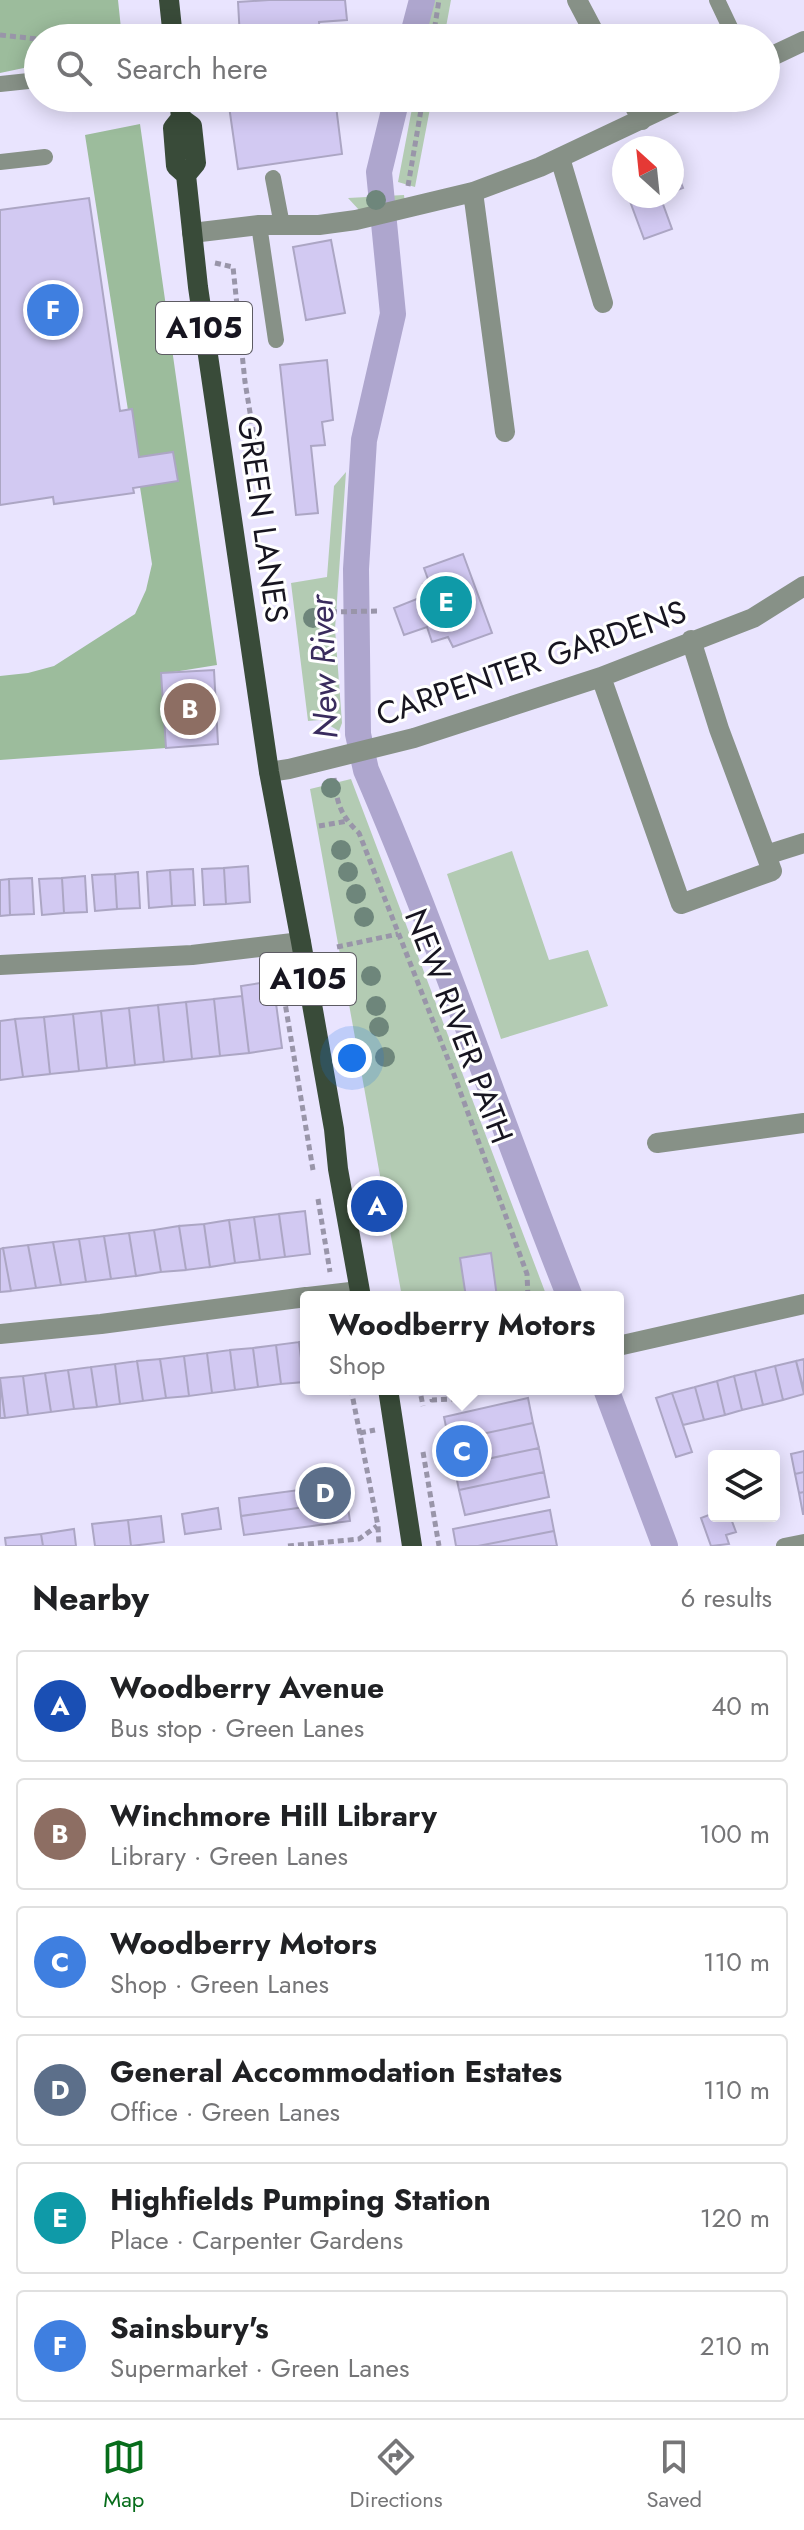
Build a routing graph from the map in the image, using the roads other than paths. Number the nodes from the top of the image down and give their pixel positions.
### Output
1 (169, 0) edge
2 (577, 0) edge
3 (717, 0) edge
4 (172, 24) edge
5 (590, 24) edge
6 (728, 24) edge
7 (804, 41) edge
8 (780, 52) edge
9 (24, 81) edge
10 (0, 84) edge
11 (183, 112) edge
12 (638, 112) edge
13 (658, 112) edge
14 (642, 120) junction
15 (45, 157) dead end
16 (560, 158) junction
17 (0, 162) edge
18 (273, 178) dead end
19 (473, 192) junction
20 (259, 225) junction
21 (282, 225) junction
22 (192, 233) junction
23 (603, 303) dead end
24 (276, 340) dead end
25 (505, 432) dead end
26 (804, 586) edge
27 (691, 640) junction
28 (601, 677) junction
29 (269, 772) junction
30 (804, 843) edge
31 (766, 855) junction
32 (301, 942) junction
33 (0, 965) edge
34 (804, 1123) edge
35 (657, 1143) dead end
36 (359, 1291) edge
37 (300, 1298) edge
38 (804, 1304) edge
39 (0, 1334) edge
40 (624, 1345) edge
41 (389, 1395) edge
42 (804, 1542) edge
43 (412, 1546) edge
44 (784, 1546) edge

1 - 4 main road
2 - 5 street
3 - 6 lane
7 - 8 street
9 - 10 lane
11 - 22 main road, GREEN LANES / A105
12 - 14 street
13 - 14 street
14 - 16 street
15 - 17 lane
16 - 19 street
16 - 23 street
18 - 21 lane
19 - 21 street
19 - 25 street
20 - 21 street
20 - 22 street
20 - 24 lane
22 - 29 main road, GREEN LANES / A105
26 - 27 street, CARPENTER GARDENS
27 - 28 street, CARPENTER GARDENS
27 - 31 street
28 - 29 street, CARPENTER GARDENS
28 - 31 street
29 - 32 main road, GREEN LANES / A105
30 - 31 street
32 - 33 street
32 - 36 main road, GREEN LANES / A105
34 - 35 street
37 - 39 street
38 - 40 street
41 - 43 main road
42 - 44 lane

